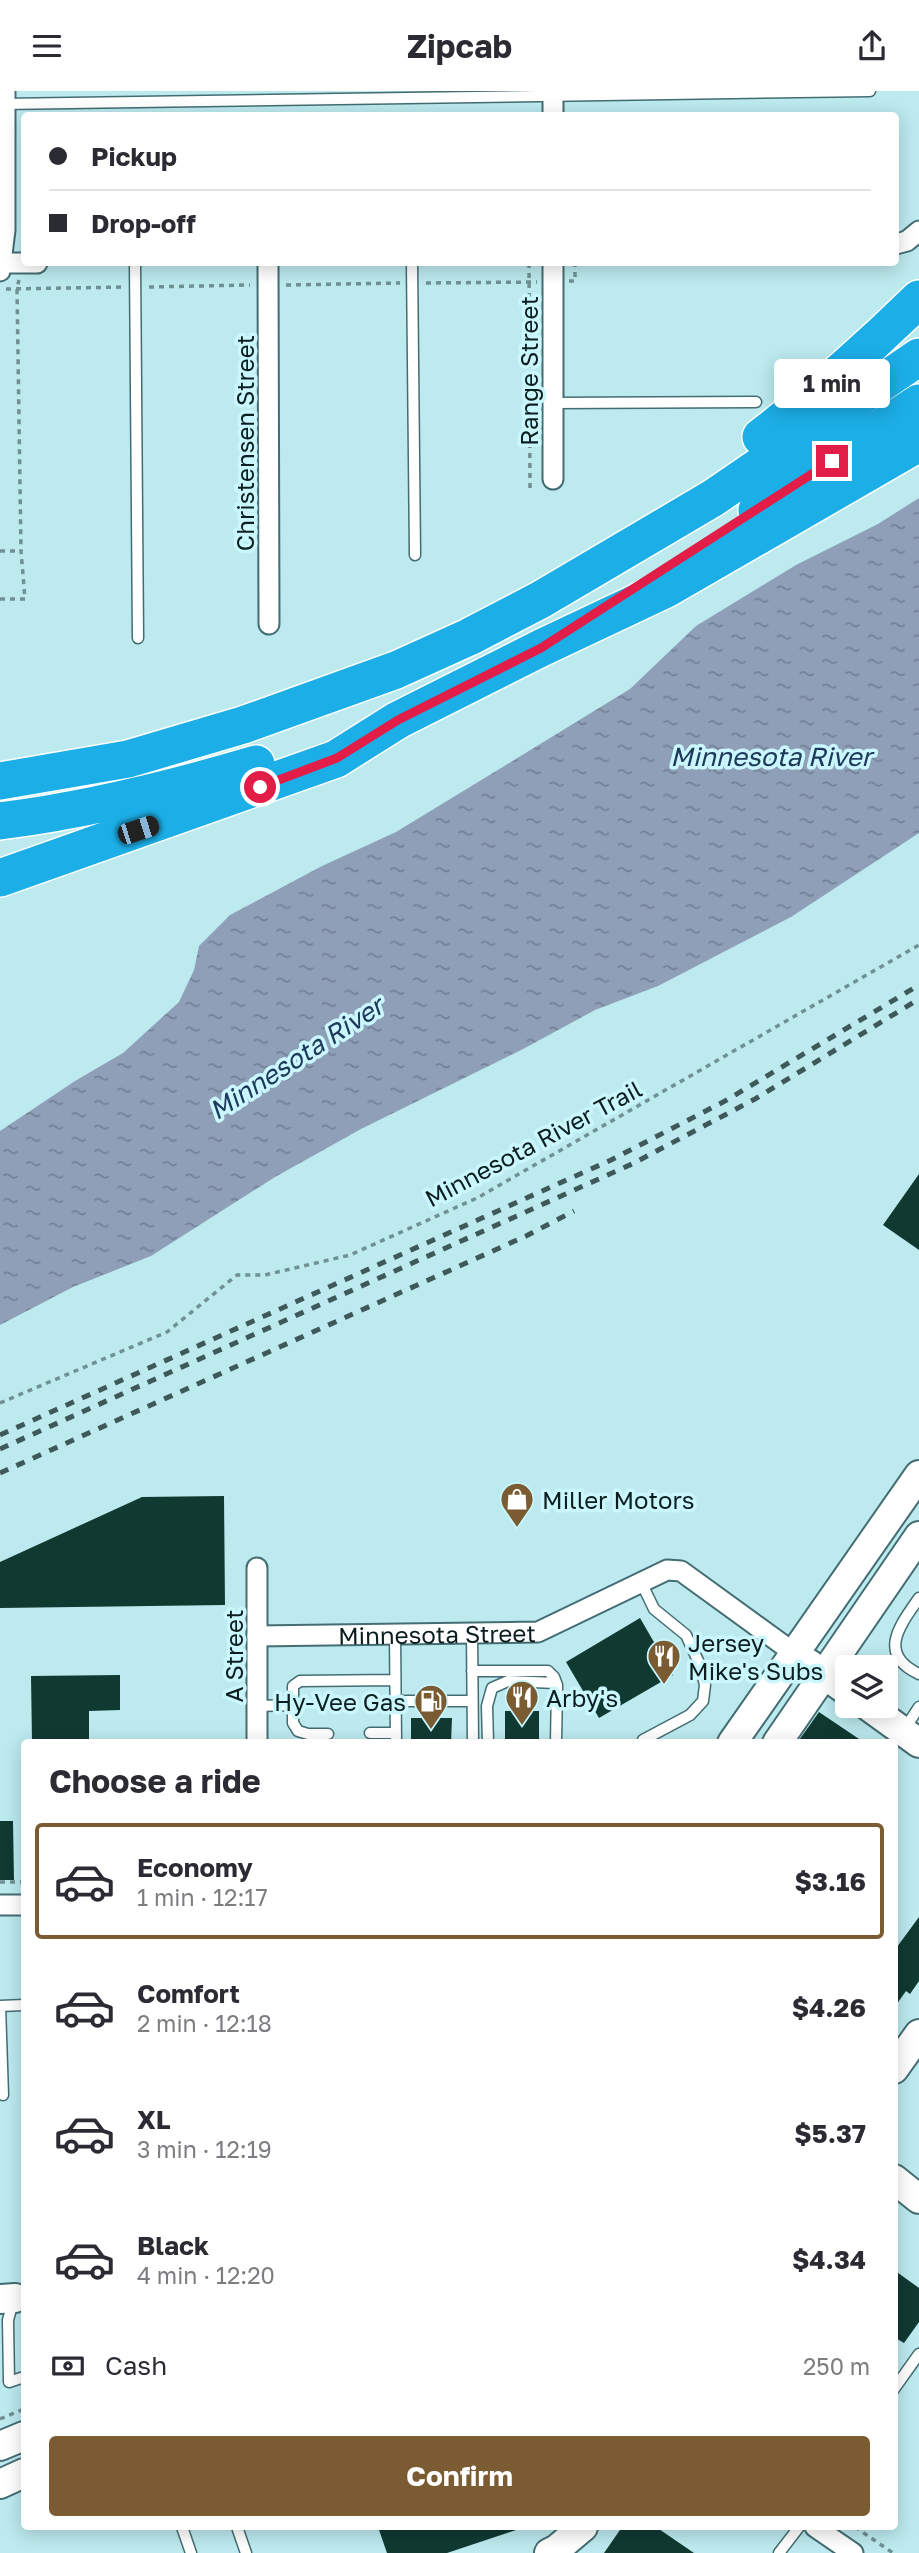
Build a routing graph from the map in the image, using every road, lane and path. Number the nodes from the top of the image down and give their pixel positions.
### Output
1 (870, 91) edge
2 (553, 93) edge
3 (3, 100) edge
4 (553, 112) edge
5 (919, 231) edge
6 (899, 243) edge
7 (21, 263) edge
8 (0, 266) edge
9 (23, 266) edge
10 (135, 266) edge
11 (268, 266) edge
12 (412, 266) edge
13 (529, 266) edge
14 (576, 266) edge
15 (553, 272) edge
16 (529, 282) junction
17 (412, 283) junction
18 (268, 285) junction
19 (135, 287) junction
20 (17, 288) junction
21 (919, 299) edge
22 (919, 357) edge
23 (755, 402) dead end
24 (552, 403) junction
25 (919, 403) edge
26 (919, 443) edge
27 (553, 479) dead end
28 (530, 488) dead end
29 (0, 551) edge
30 (21, 551) junction
31 (415, 555) dead end
32 (612, 559) junction
33 (0, 599) edge
34 (269, 624) dead end
35 (138, 638) dead end
36 (541, 648) junction
37 (398, 720) junction
38 (243, 725) junction
39 (0, 756) edge
40 (0, 781) edge
41 (0, 821) edge
42 (0, 878) edge
43 (919, 945) edge
44 (0, 1403) edge
45 (919, 1475) edge
46 (919, 1536) edge
47 (257, 1568) dead end
48 (640, 1582) junction
49 (919, 1598) edge
50 (472, 1633) junction
51 (395, 1634) junction
52 (257, 1636) junction
53 (794, 1653) junction
54 (472, 1671) junction
55 (823, 1674) junction
56 (919, 1674) edge
57 (396, 1680) junction
58 (556, 1682) junction
59 (835, 1682) edge
60 (396, 1701) junction
61 (472, 1701) junction
62 (293, 1705) junction
63 (257, 1706) junction
64 (919, 1707) edge
65 (885, 1718) edge
66 (370, 1733) dead end
67 (328, 1734) dead end
68 (396, 1738) edge
69 (257, 1739) edge
70 (472, 1739) edge
71 (488, 1739) edge
72 (556, 1739) edge
73 (647, 1739) edge
74 (735, 1739) edge
75 (780, 1739) edge
76 (914, 1739) edge
77 (0, 1882) edge
78 (21, 1882) edge
79 (0, 1905) edge
80 (21, 1905) edge
81 (21, 2005) edge
82 (0, 2006) edge
83 (919, 2034) edge
84 (898, 2063) edge
85 (2, 2095) dead end
86 (898, 2182) edge
87 (919, 2199) edge
88 (13, 2298) edge
89 (919, 2354) edge
90 (21, 2378) edge
91 (898, 2383) edge
92 (21, 2410) edge
93 (0, 2419) edge
94 (21, 2437) edge
95 (0, 2446) edge
96 (21, 2474) edge
97 (0, 2484) edge
98 (183, 2530) edge
99 (238, 2530) edge
100 (579, 2530) edge
101 (797, 2530) edge
102 (819, 2530) edge
103 (859, 2530) edge
104 (191, 2553) edge
105 (246, 2553) edge
106 (549, 2553) edge
107 (779, 2553) edge
108 (853, 2553) edge
109 (893, 2553) edge

1 - 2 lane
2 - 3 lane
2 - 4 street
3 - 8 street
5 - 6 street
7 - 8 street
9 - 20 path
10 - 19 lane
11 - 18 street, Christensen Street
12 - 17 lane
13 - 16 path
14 - 15 path
15 - 16 path
15 - 24 street, Range Street
16 - 17 path
16 - 28 path
17 - 18 path
17 - 31 lane
18 - 19 path
18 - 34 street, Christensen Street
19 - 20 path
19 - 35 lane
20 - 30 path
21 - 32 highway
22 - 32 highway
23 - 24 lane
24 - 27 street, Range Street
25 - 36 highway
26 - 36 highway
29 - 30 path
30 - 33 path
32 - 38 highway
36 - 37 highway
37 - 41 highway
37 - 42 highway
38 - 39 highway
38 - 40 highway
43 - 44 path, Minnesota River Trail
45 - 53 main road
46 - 55 main road
47 - 52 street, A Street
48 - 50 street, Minnesota Street
48 - 53 street, Minnesota Street
48 - 73 lane
49 - 56 lane
50 - 51 street, Minnesota Street
50 - 54 lane
51 - 52 street, Minnesota Street
51 - 57 lane
52 - 63 street, A Street
53 - 55 main road, Minnesota Street
53 - 74 main road
54 - 58 lane
54 - 61 lane
55 - 59 main road, Minnesota Street
55 - 75 main road
57 - 60 lane
57 - 62 lane
58 - 71 lane
58 - 72 lane
60 - 61 lane
60 - 68 lane
61 - 70 lane
62 - 63 lane
62 - 67 lane
63 - 69 street, A Street
64 - 76 lane
65 - 76 main road
66 - 68 lane
77 - 78 path
79 - 80 street
81 - 82 lane
82 - 85 lane
83 - 84 main road
86 - 87 main road
88 - 90 lane
89 - 91 lane
92 - 93 path
94 - 95 main road
96 - 97 main road
98 - 104 lane
99 - 105 lane
100 - 106 main road
101 - 107 lane
102 - 108 street
103 - 109 path

